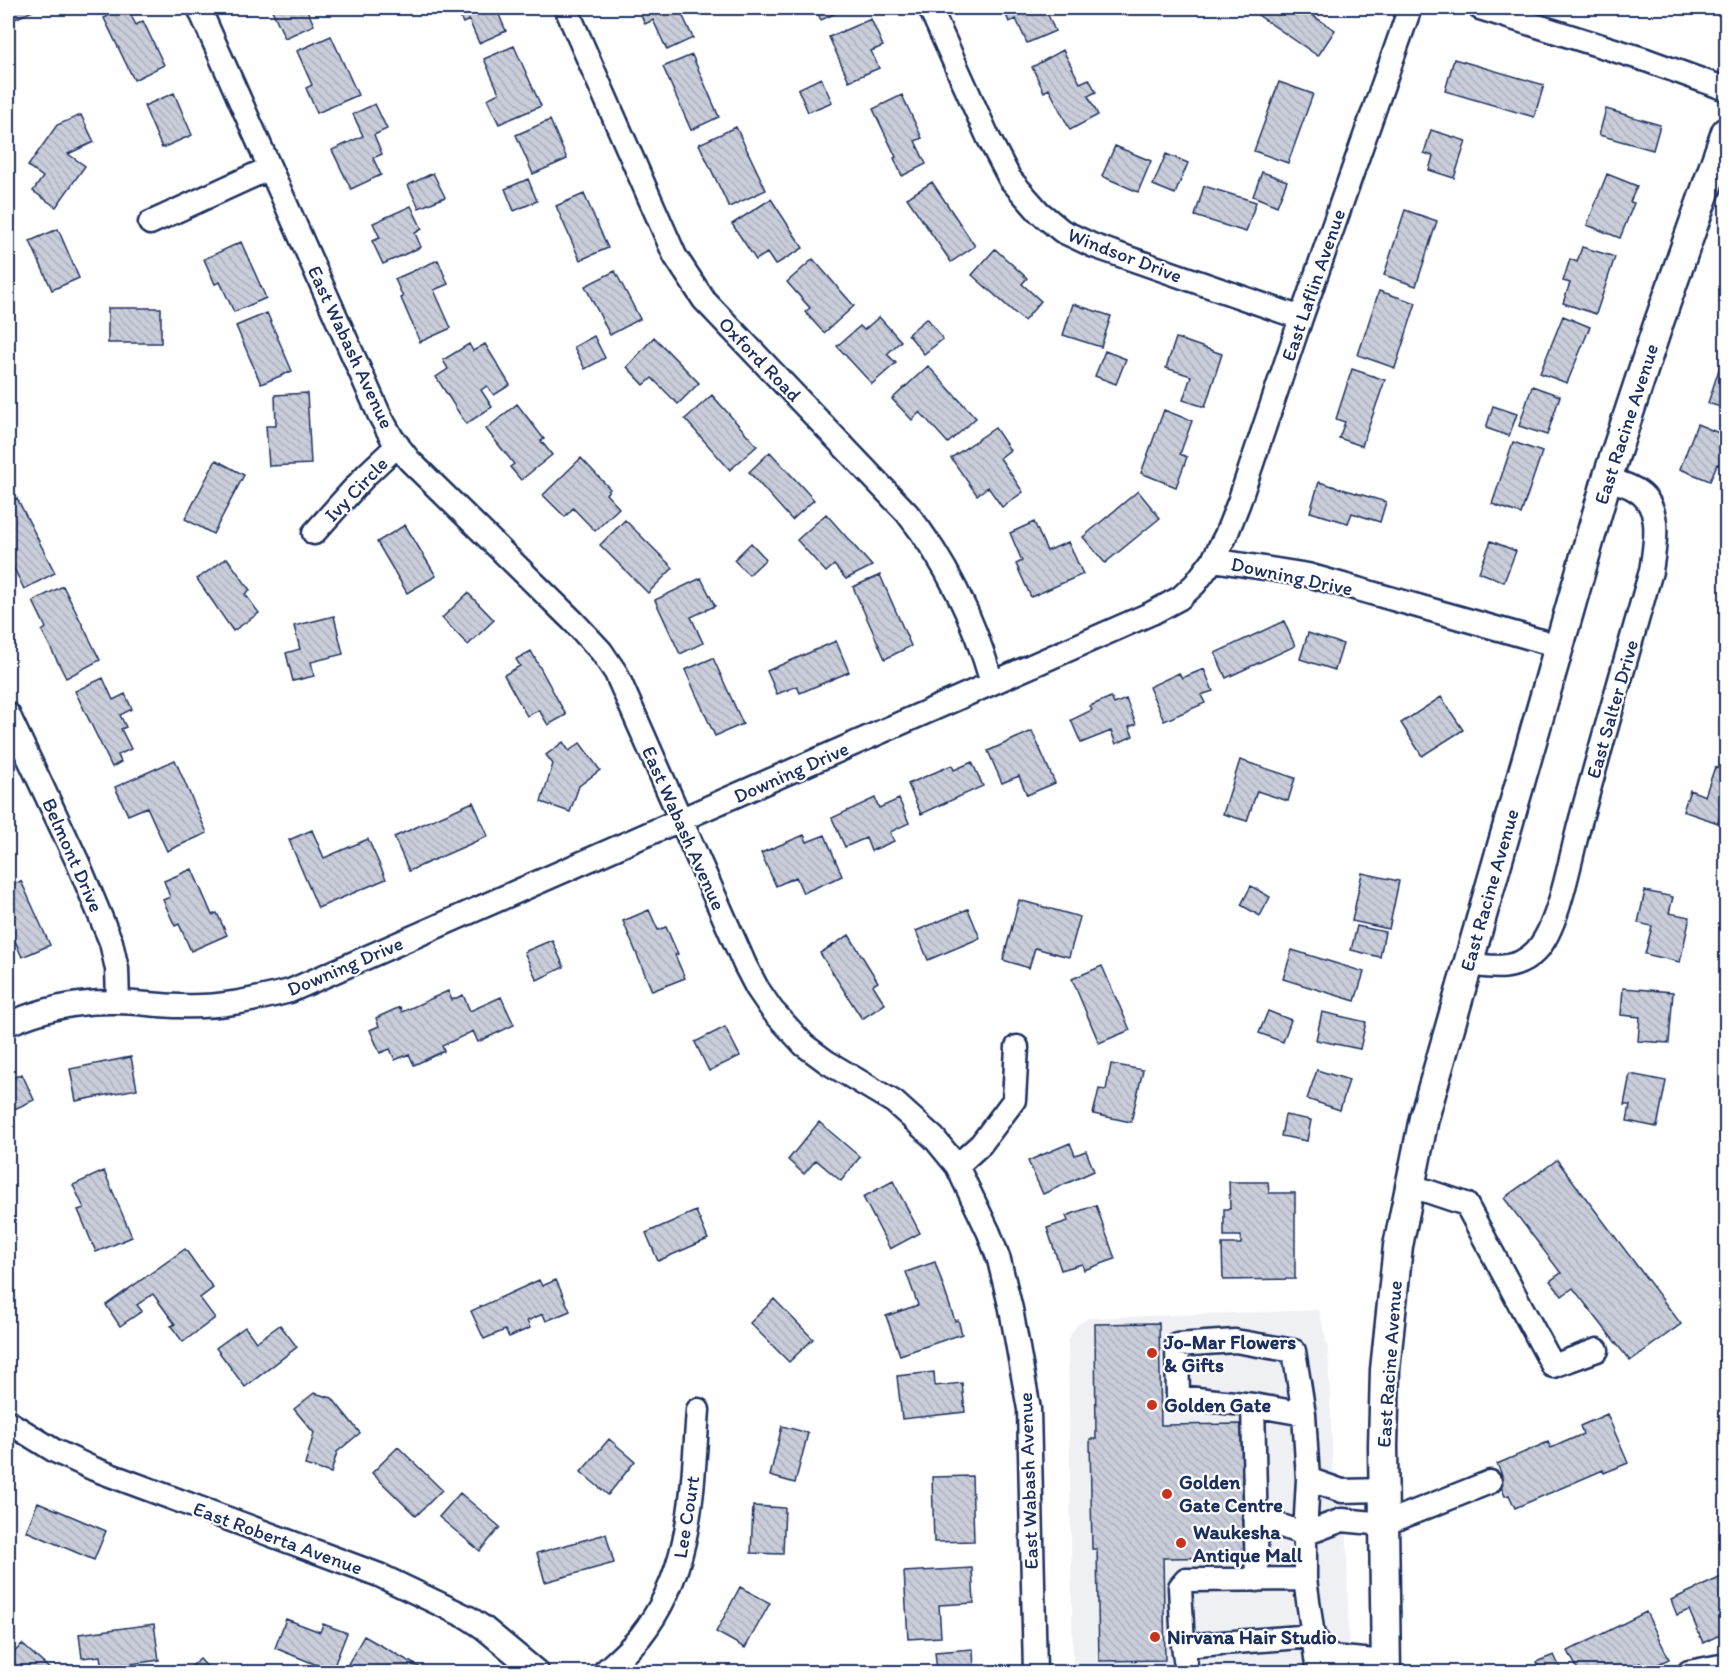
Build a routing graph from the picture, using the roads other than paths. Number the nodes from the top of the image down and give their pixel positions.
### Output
1 (199, 8) edge
2 (566, 8) edge
3 (930, 8) edge
4 (1410, 8) edge
5 (1480, 8) edge
6 (1726, 89) edge
7 (1726, 132) edge
8 (270, 168) junction
9 (150, 223) dead end
10 (1301, 318) junction
11 (398, 445) junction
12 (1607, 479) junction
13 (314, 533) dead end
14 (1213, 560) junction
15 (1559, 646) junction
16 (992, 683) junction
17 (8, 714) edge
18 (681, 820) junction
19 (1468, 964) junction
20 (118, 1002) junction
21 (8, 1024) edge
22 (1017, 1047) dead end
23 (957, 1166) junction
24 (1409, 1185) junction
25 (1597, 1350) dead end
26 (1253, 1405) junction
27 (698, 1410) dead end
28 (1304, 1414) junction
29 (8, 1422) edge
30 (1308, 1479) junction
31 (1490, 1482) dead end
32 (1384, 1490) junction
33 (1255, 1517) junction
34 (1384, 1524) junction
35 (1305, 1534) junction
36 (1305, 1579) junction
37 (1257, 1580) junction
38 (1313, 1636) junction
39 (1183, 1646) junction
40 (1726, 1665) edge
41 (1386, 1667) edge
42 (537, 1672) edge
43 (604, 1672) edge
44 (1035, 1672) edge
45 (1187, 1672) edge
46 (1318, 1672) edge
47 (1689, 1672) edge

1 - 8 street, East Wabash Avenue
2 - 16 street, Oxford Road
3 - 10 street, Windsor Drive
4 - 10 street, East Laflin Avenue
5 - 6 street
7 - 12 main road, East Racine Avenue
8 - 9 street
8 - 11 street, East Wabash Avenue
10 - 14 street, East Laflin Avenue
11 - 13 street, Ivy Circle
11 - 18 street, East Wabash Avenue
12 - 15 main road, East Racine Avenue
12 - 19 street, East Salter Drive
14 - 15 street, Downing Drive
14 - 16 street, Downing Drive
15 - 19 main road, East Racine Avenue
16 - 18 street, Downing Drive
17 - 20 street, Belmont Drive
18 - 20 street, Downing Drive
18 - 23 street, East Wabash Avenue
19 - 24 main road, East Racine Avenue
20 - 21 street, Downing Drive
22 - 23 street
23 - 44 street, East Wabash Avenue
24 - 25 street
24 - 32 main road, East Racine Avenue
26 - 28 street
26 - 28 street
26 - 33 street
27 - 43 street, Lee Court
28 - 30 street
29 - 42 street, East Roberta Avenue
30 - 32 street
30 - 35 street
31 - 34 street
32 - 34 main road, East Racine Avenue
33 - 35 street
33 - 37 street
34 - 35 street
34 - 41 main road, East Racine Avenue
35 - 36 street
36 - 37 street
36 - 38 street
37 - 39 street
38 - 39 street
38 - 41 street
38 - 46 street
39 - 45 street
40 - 47 street

